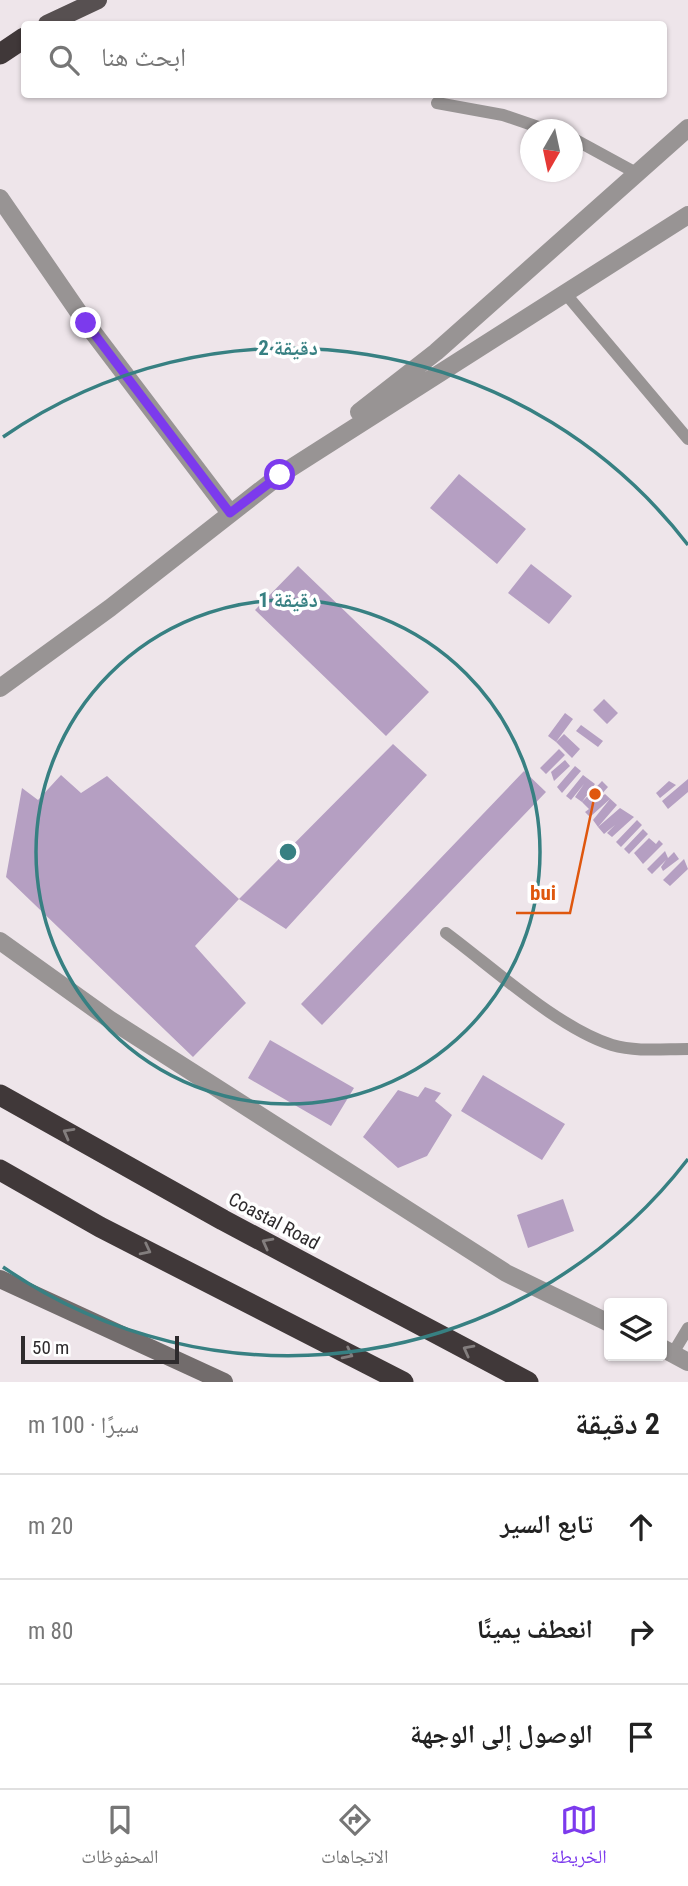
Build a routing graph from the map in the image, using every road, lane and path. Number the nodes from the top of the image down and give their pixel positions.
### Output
1 (97, 0) edge
2 (53, 21) edge
3 (21, 37) edge
4 (21, 38) edge
5 (0, 46) edge
6 (0, 54) edge
7 (437, 103) dead end
8 (520, 121) edge
9 (688, 128) edge
10 (583, 144) edge
11 (638, 174) junction
12 (0, 198) edge
13 (688, 215) edge
14 (565, 293) junction
15 (688, 439) edge
16 (280, 475) junction
17 (230, 513) junction
18 (0, 688) edge
19 (446, 933) dead end
20 (0, 941) edge
21 (688, 1049) edge
22 (0, 1079) edge
23 (0, 1095) edge
24 (38, 1117) junction
25 (0, 1170) edge
26 (0, 1188) edge
27 (100, 1227) junction
28 (0, 1279) edge
29 (604, 1321) edge
30 (688, 1328) edge
31 (674, 1354) edge
32 (224, 1382) edge
33 (403, 1382) edge
34 (528, 1382) edge

1 - 2 main road
3 - 5 main road
4 - 6 highway
7 - 8 lane
9 - 11 street
10 - 11 lane
11 - 16 street
12 - 17 street
13 - 14 street
14 - 15 lane
14 - 16 street
16 - 17 street
17 - 18 street
19 - 21 lane
20 - 29 street
22 - 24 highway
23 - 24 highway, Coastal Road
34 -> 24 highway, Coastal Road
25 - 27 highway
26 - 27 highway
27 -> 33 highway
28 - 32 street
30 - 31 lane

